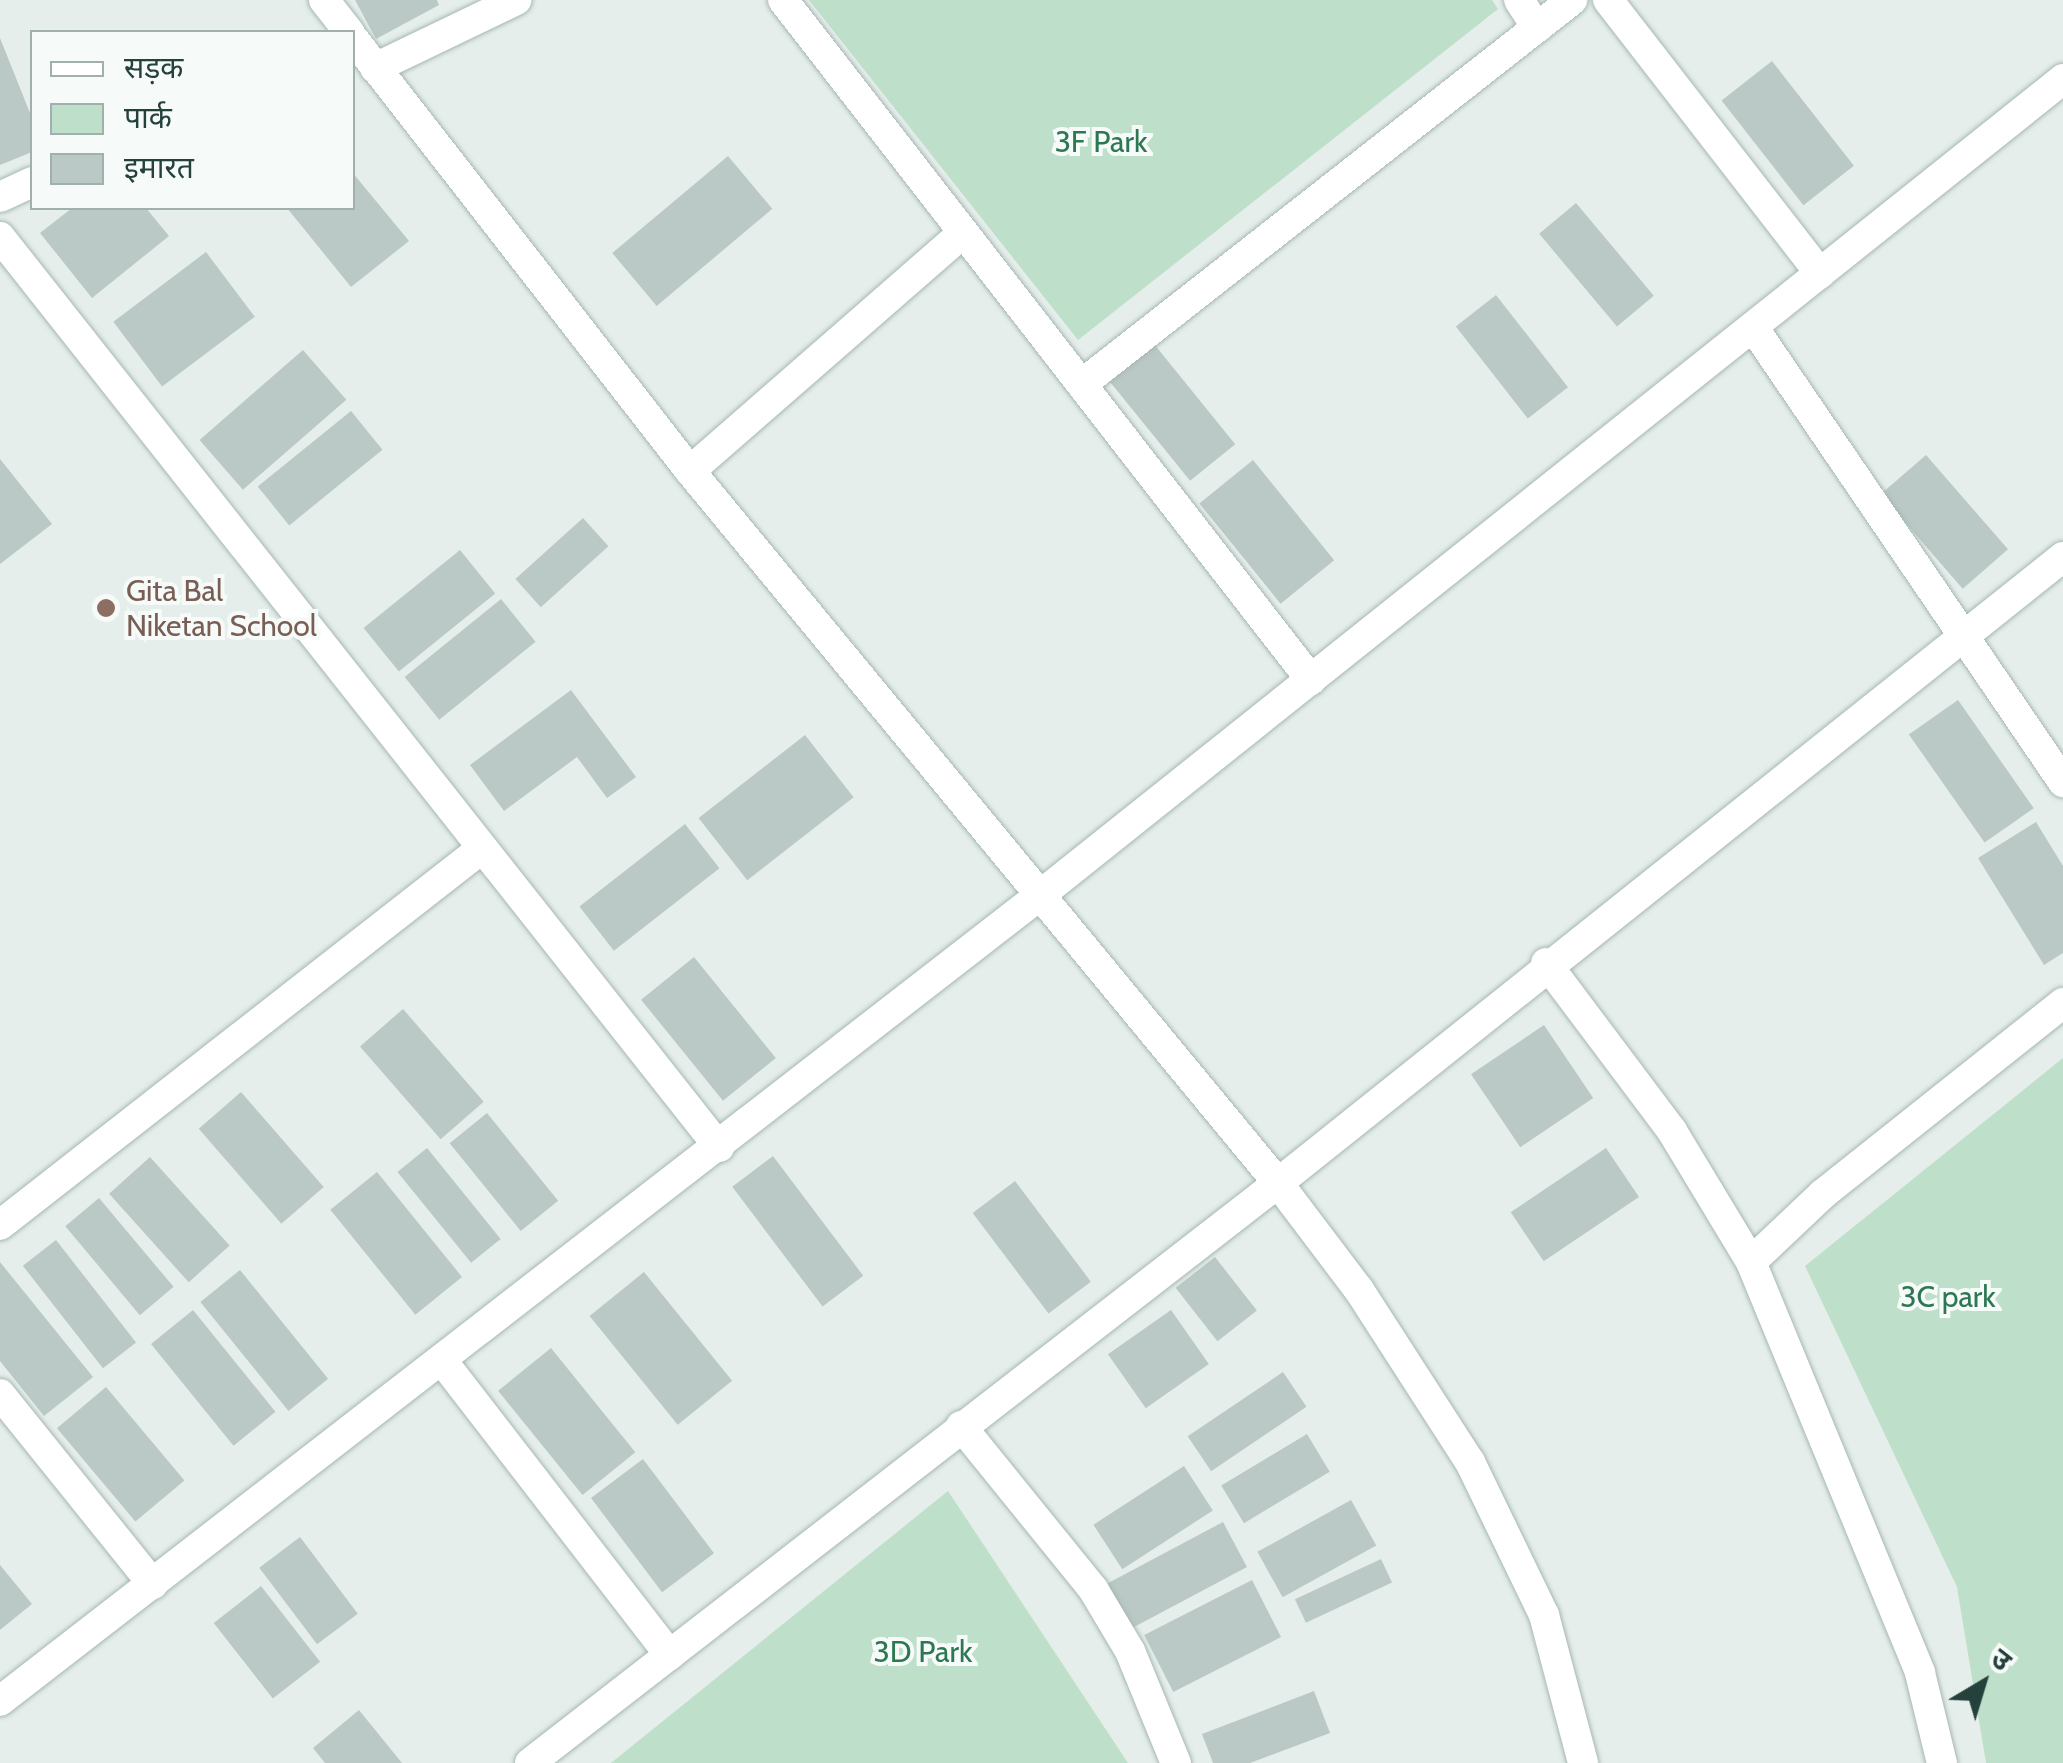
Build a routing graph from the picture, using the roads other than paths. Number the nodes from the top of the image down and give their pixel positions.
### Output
1 (324, 0) edge
2 (516, 0) edge
3 (782, 0) edge
4 (1519, 0) edge
5 (1572, 0) edge
6 (1608, 0) edge
7 (1536, 28) junction
8 (347, 30) edge
9 (355, 41) edge
10 (375, 68) junction
11 (2063, 79) edge
12 (30, 183) edge
13 (0, 197) edge
14 (964, 233) junction
15 (0, 237) edge
16 (1820, 273) junction
17 (1753, 327) junction
18 (1082, 384) junction
19 (690, 471) junction
20 (2063, 557) edge
21 (1964, 637) junction
22 (1311, 680) junction
23 (2063, 782) edge
24 (481, 849) junction
25 (1039, 896) junction
26 (1546, 963) junction
27 (2063, 1003) edge
28 (718, 1147) junction
29 (1278, 1182) junction
30 (0, 1225) edge
31 (1751, 1262) junction
32 (444, 1364) junction
33 (0, 1394) edge
34 (961, 1426) junction
35 (153, 1584) junction
36 (670, 1655) junction
37 (0, 1701) edge
38 (530, 1763) edge
39 (1176, 1763) edge
40 (1584, 1763) edge
41 (1942, 1763) edge

1 - 8 street
2 - 10 street
3 - 14 street
4 - 7 street
5 - 7 street
6 - 16 street
7 - 18 street
9 - 10 street
10 - 19 street
11 - 16 street
12 - 13 street
14 - 18 street
14 - 19 street
15 - 24 street
16 - 17 street
17 - 21 street
17 - 22 street
18 - 22 street
19 - 25 street
20 - 21 street
21 - 23 street
21 - 26 street
22 - 25 street
24 - 28 street
24 - 30 street
25 - 28 street
25 - 29 street
26 - 29 street
26 - 31 street
27 - 31 street
28 - 32 street
29 - 34 street
29 - 40 street
31 - 41 street
32 - 35 street
32 - 36 street
33 - 35 street
34 - 36 street
34 - 39 street
35 - 37 street
36 - 38 street

